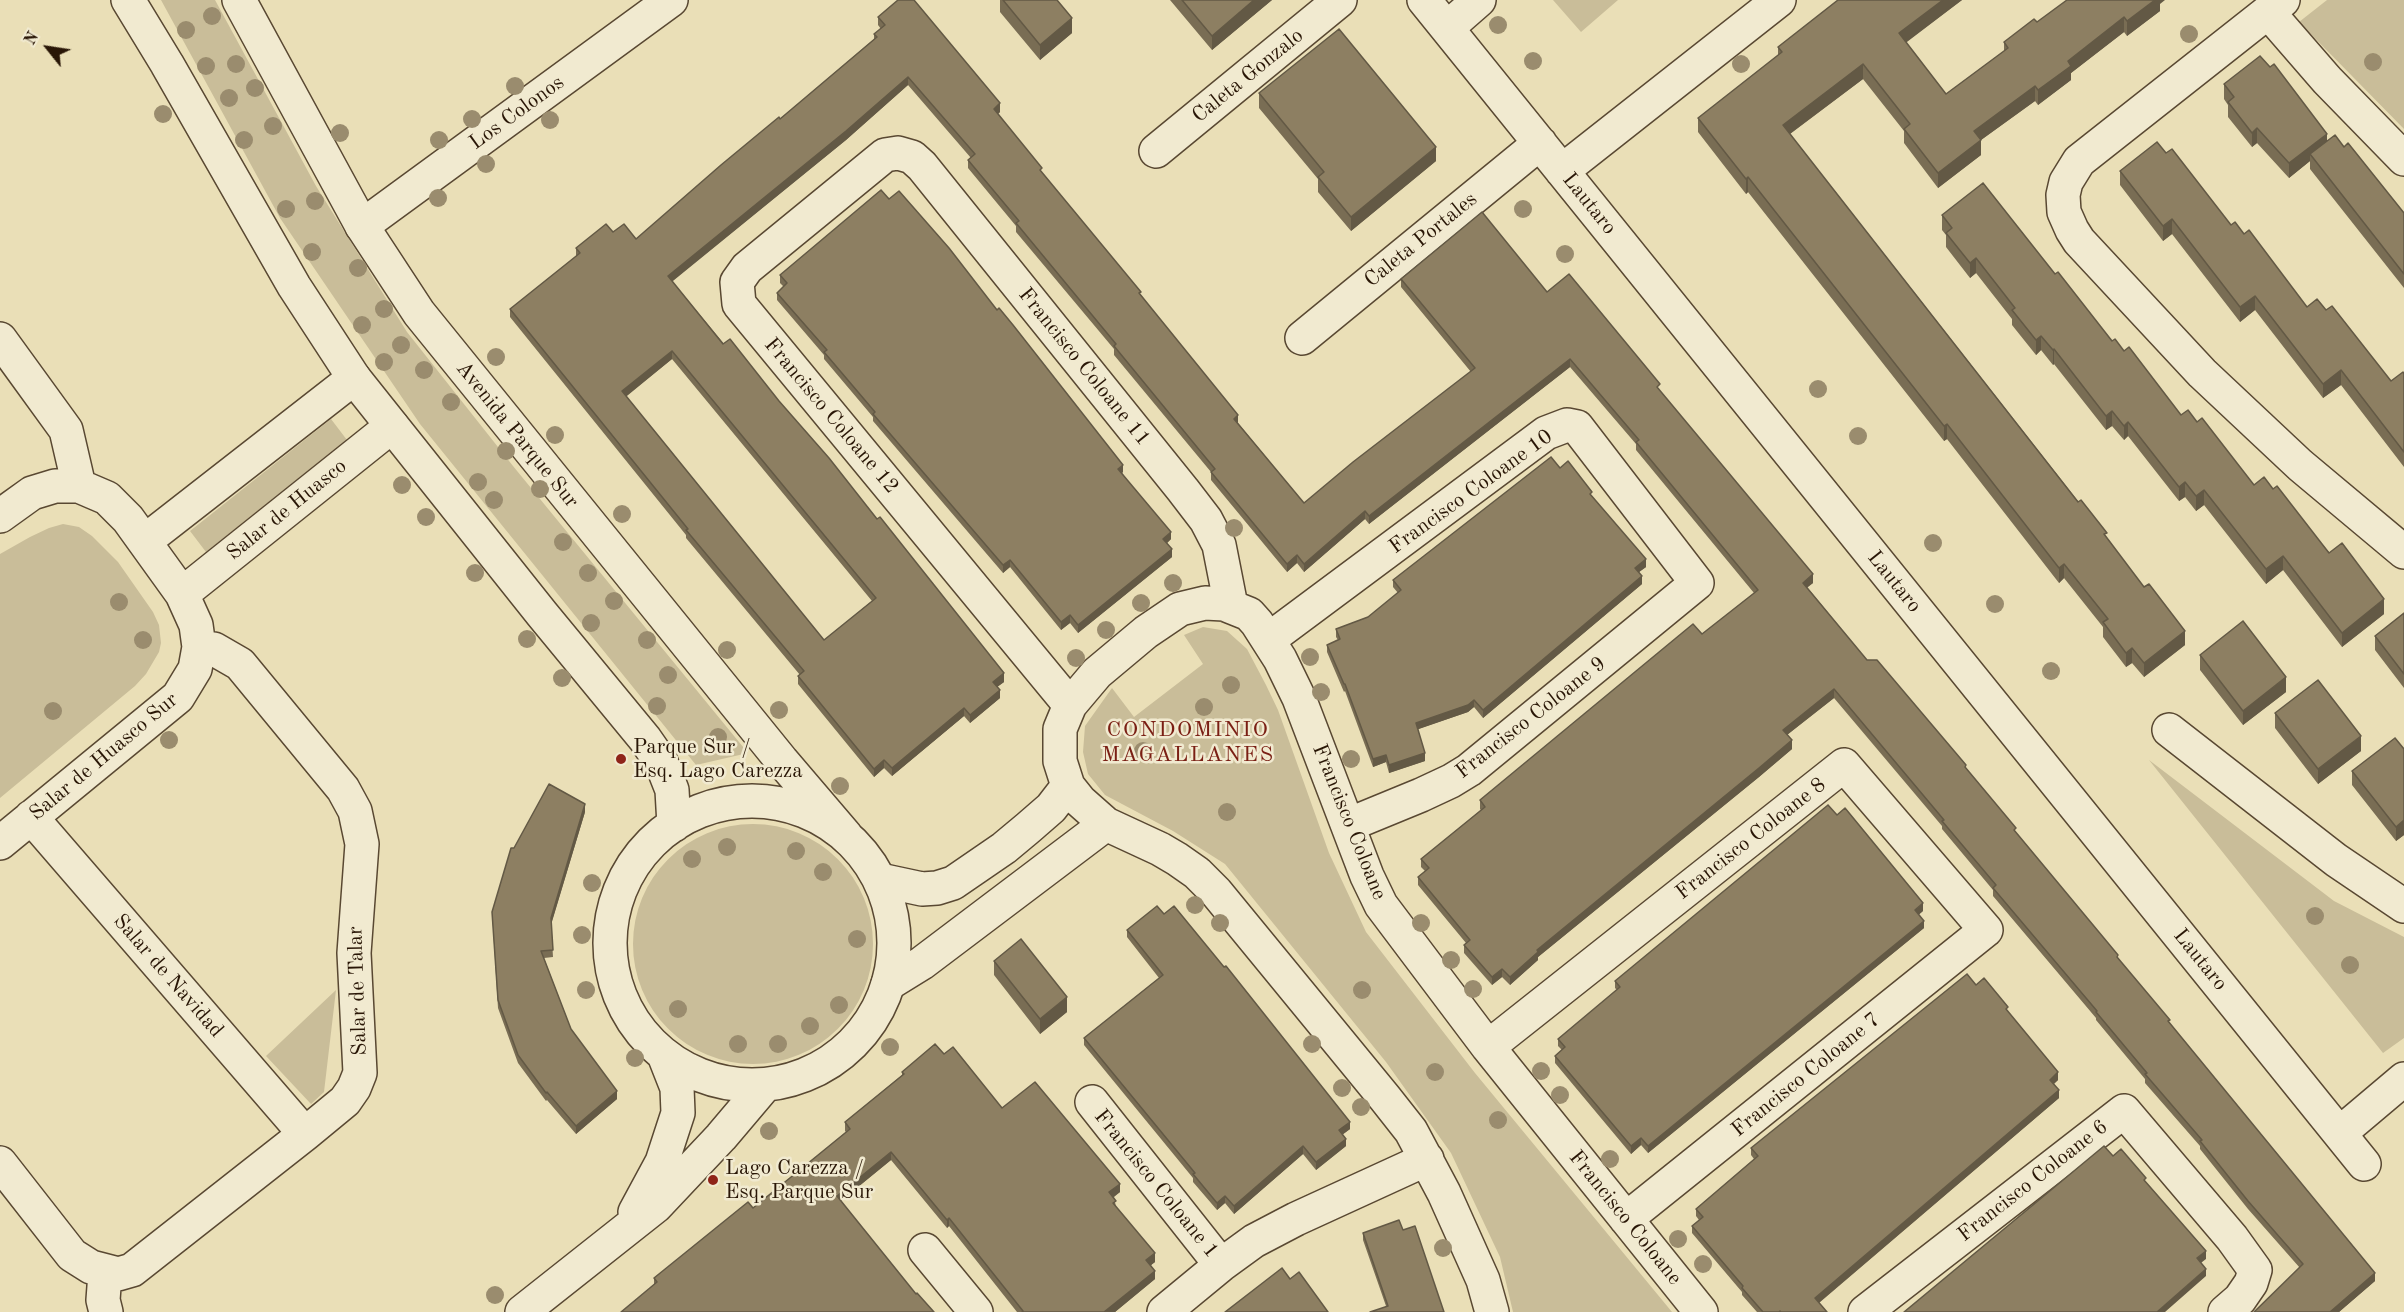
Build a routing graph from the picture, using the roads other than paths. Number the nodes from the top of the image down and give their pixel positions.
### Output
1 (128, 0) edge
2 (239, 0) edge
3 (671, 0) edge
4 (1340, 0) edge
5 (1424, 0) edge
6 (1479, 0) edge
7 (1779, 0) edge
8 (2276, 6) edge
9 (1447, 28) junction
10 (1540, 143) junction
11 (1156, 151) dead end
12 (898, 153) joint
13 (2404, 159) edge
14 (1562, 171) junction
15 (362, 225) junction
16 (1302, 338) dead end
17 (0, 339) edge
18 (354, 378) junction
19 (392, 426) junction
20 (79, 486) junction
21 (0, 516) edge
22 (145, 541) junction
23 (2404, 552) edge
24 (1697, 583) joint
25 (182, 594) junction
26 (1231, 606) junction
27 (1268, 640) junction
28 (199, 647) junction
29 (1070, 705) junction
30 (2169, 730) dead end
31 (1068, 786) junction
32 (31, 817) junction
33 (1106, 824) junction
34 (674, 825) junction
35 (1348, 825) junction
36 (846, 836) junction
37 (0, 843) edge
38 (880, 880) junction
39 (2404, 906) edge
40 (1986, 930) joint
41 (888, 984) junction
42 (1488, 1047) junction
43 (664, 1055) junction
44 (2404, 1079) edge
45 (765, 1085) junction
46 (1092, 1102) dead end
47 (2340, 1133) junction
48 (305, 1134) junction
49 (1427, 1159) junction
50 (0, 1163) edge
51 (2364, 1164) dead end
52 (1626, 1219) junction
53 (620, 1233) junction
54 (925, 1250) dead end
55 (1221, 1265) junction
56 (105, 1272) junction
57 (106, 1312) edge
58 (522, 1312) edge
59 (976, 1312) edge
60 (1164, 1312) edge
61 (1492, 1312) edge
62 (1701, 1312) edge
63 (1865, 1312) edge
64 (2225, 1312) edge

1 - 18 street
2 - 15 street, Avenida Parque Sur
3 - 15 street, Los Colonos
4 - 11 street, Caleta Gonzalo
5 - 9 street, Lautaro
6 - 9 street
7 - 14 street
8 - 13 street
8 - 23 street
9 - 10 street, Lautaro
10 - 14 street, Lautaro
10 - 16 street, Caleta Portales
12 - 26 street, Francisco Coloane 11
12 - 29 street, Francisco Coloane 12
14 - 47 street, Lautaro
15 - 36 street, Avenida Parque Sur
17 - 20 street
18 - 19 street
18 - 22 street
19 - 25 street, Salar de Huasco
19 - 34 street
20 - 21 street
20 - 22 street, Salar de Huasco Sur
22 - 25 street, Salar de Huasco Sur
24 - 27 street, Francisco Coloane 10
24 - 35 street, Francisco Coloane 9
25 - 28 street, Salar de Huasco Sur
26 - 27 street, Francisco Coloane
26 - 29 street
27 - 35 street, Francisco Coloane
28 - 32 street, Salar de Huasco Sur
28 - 48 street, Salar de Talar
29 - 31 street
30 - 39 street
31 - 33 street
31 - 38 street
32 - 37 street, Salar de Huasco Sur
32 - 48 street, Salar de Navidad
33 - 41 street
33 - 49 street
34 - 36 street
34 - 43 street
35 - 42 street, Francisco Coloane
36 - 38 street
38 - 41 street
40 - 42 street, Francisco Coloane 8
40 - 52 street, Francisco Coloane 7
41 - 45 street
42 - 52 street, Francisco Coloane
43 - 45 street
43 - 53 street
44 - 47 street
45 - 53 street
46 - 55 street, Francisco Coloane 1
47 - 51 street, Lautaro
48 - 56 street, Salar de Talar
49 - 55 street, Francisco Coloane 1
49 - 61 street
50 - 56 street
52 - 62 street, Francisco Coloane
53 - 58 street
54 - 59 street
55 - 60 street, Francisco Coloane 1
56 - 57 street
63 - 64 street, Francisco Coloane 6

